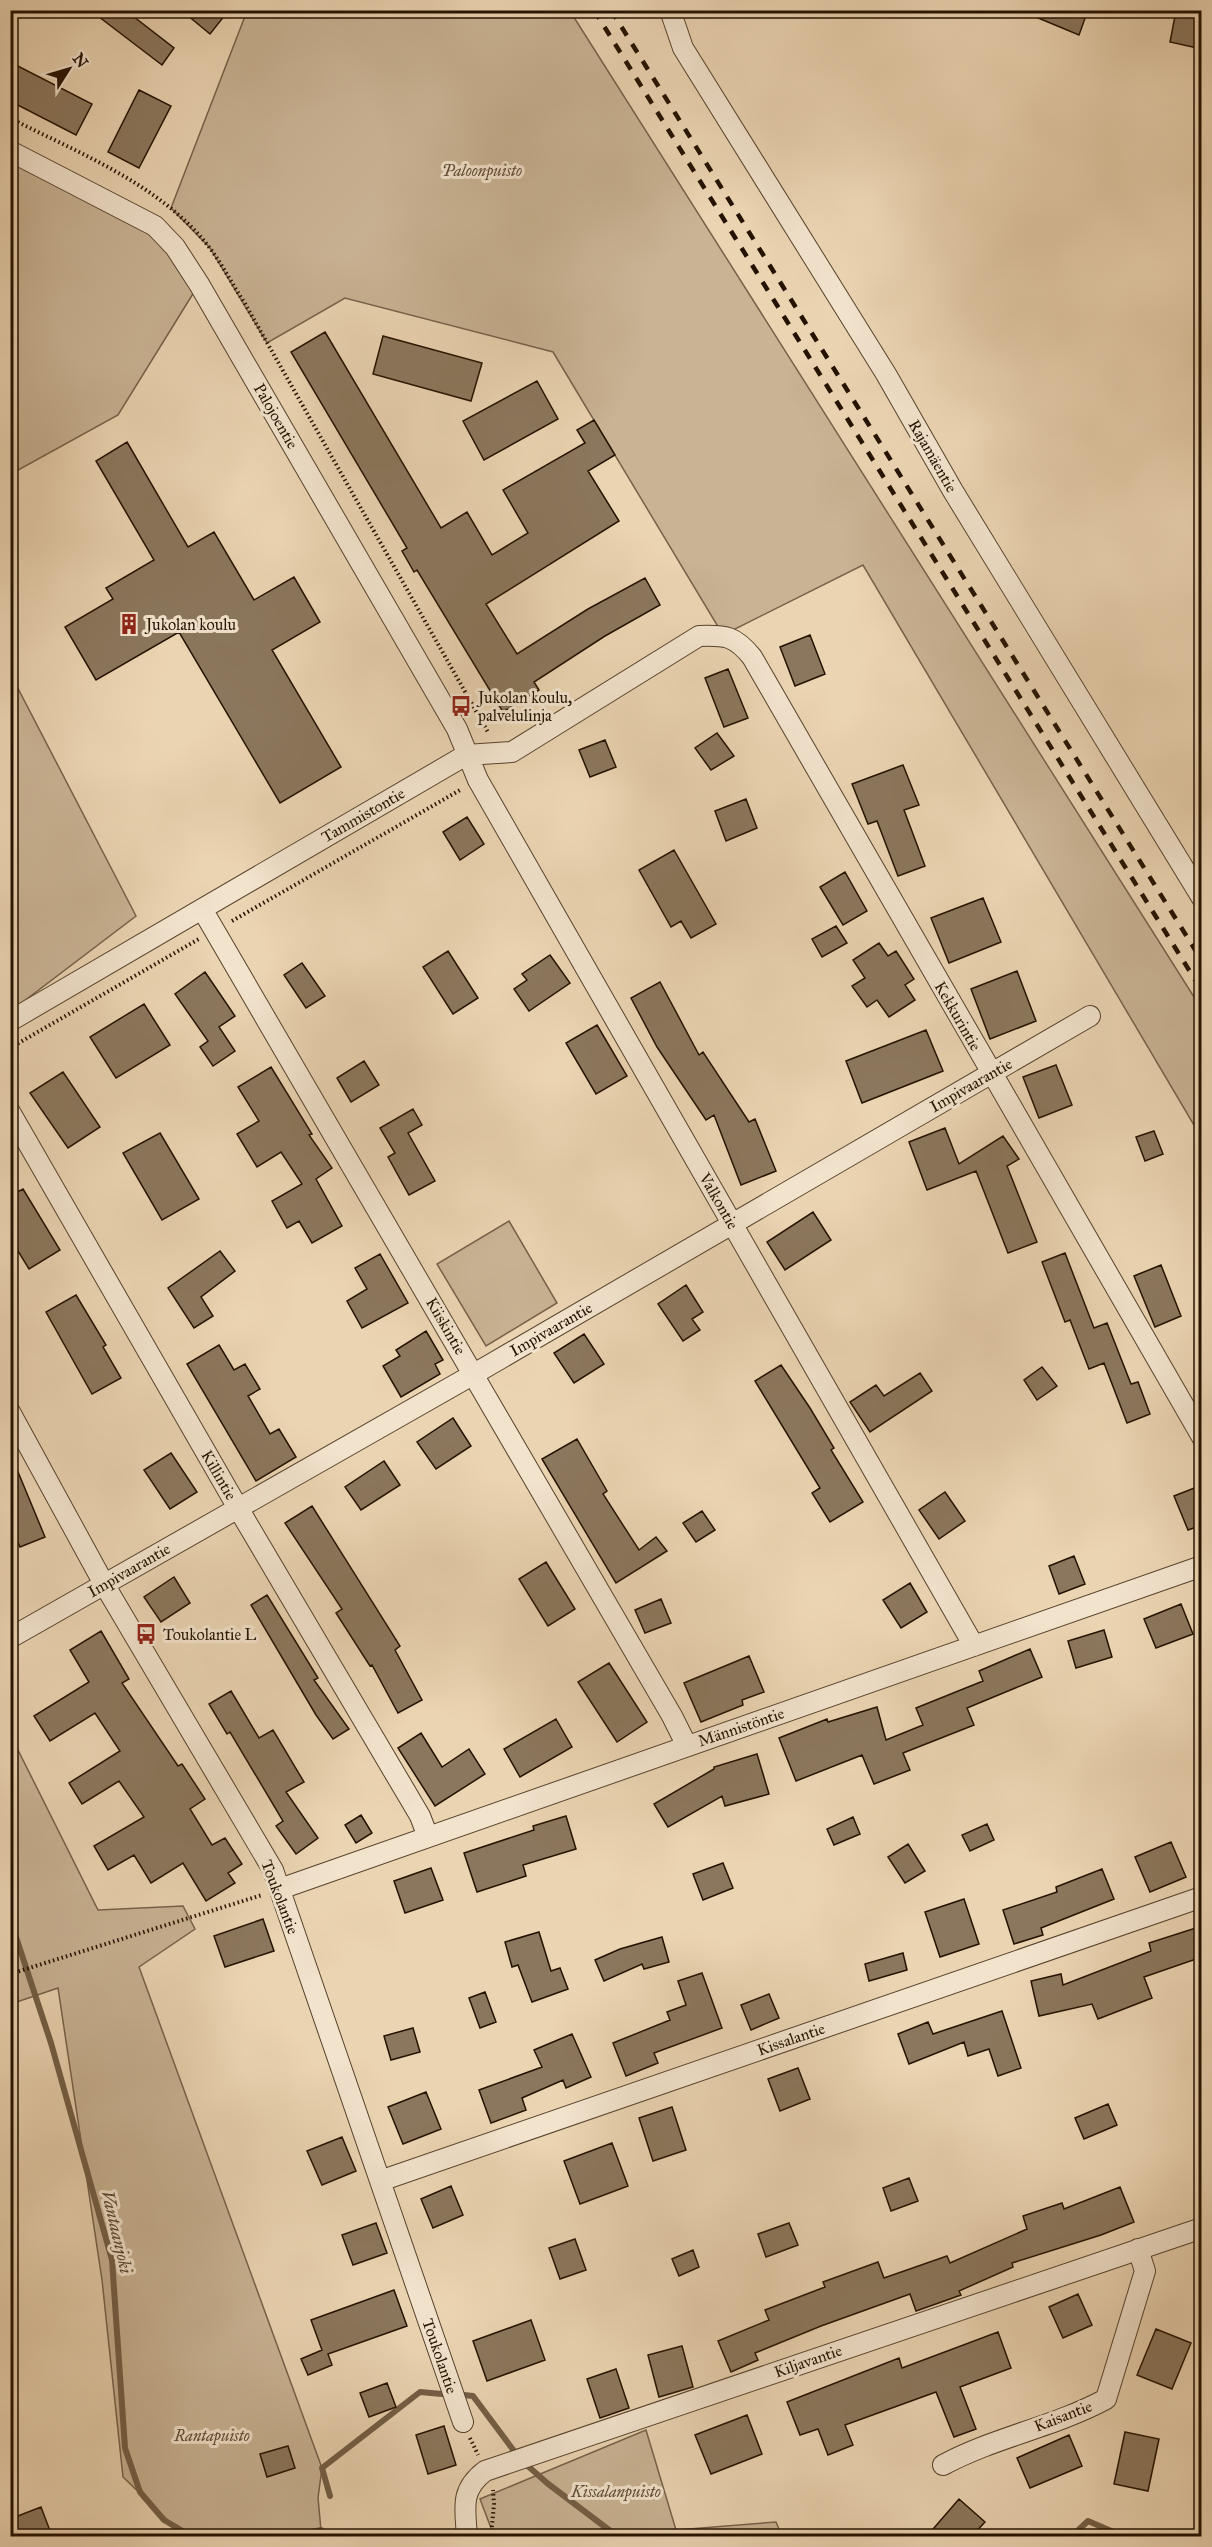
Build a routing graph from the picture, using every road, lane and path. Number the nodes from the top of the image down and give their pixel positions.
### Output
1 (670, 10) edge
2 (10, 118) edge
3 (10, 151) edge
4 (723, 635) joint
5 (495, 753) junction
6 (466, 755) junction
7 (478, 780) junction
8 (1202, 898) edge
9 (202, 909) junction
10 (215, 930) junction
11 (1090, 1016) dead end
12 (10, 1021) edge
13 (10, 1048) edge
14 (991, 1073) junction
15 (10, 1113) edge
16 (732, 1224) junction
17 (474, 1374) junction
18 (10, 1412) edge
19 (1202, 1437) edge
20 (238, 1508) junction
21 (1202, 1566) edge
22 (104, 1584) junction
23 (10, 1638) edge
24 (974, 1646) junction
25 (687, 1746) junction
26 (428, 1837) junction
27 (280, 1889) junction
28 (1202, 1897) edge
29 (12, 1974) edge
30 (380, 2181) junction
31 (1202, 2228) edge
32 (1138, 2249) junction
33 (463, 2422) joint
34 (943, 2465) dead end
35 (485, 2471) junction
36 (467, 2536) edge
37 (491, 2536) edge

1 - 8 street, Rajamäentie
2 - 5 path
3 - 6 street, Palojoentie
4 - 5 street, Tammistontie
4 - 14 street, Kekkurintie
5 - 6 street, Tammistontie
6 - 7 street, Valkontie
6 - 9 street, Tammistontie
7 - 10 path
7 - 16 street, Valkontie
9 - 10 street, Kiiskintie
9 - 12 street, Tammistontie
10 - 13 path
10 - 17 street, Kiiskintie
11 - 14 street, Impivaarantie
14 - 16 street, Impivaarantie
14 - 19 street, Kekkurintie
15 - 20 street, Killintie
16 - 17 street, Impivaarantie
16 - 24 street, Valkontie
17 - 20 street, Impivaarantie
17 - 25 street, Kiiskintie
18 - 22 street, Toukolantie
20 - 22 street, Impivaarantie
20 - 26 street, Killintie
21 - 24 street, Männistöntie
22 - 23 street, Impivaarantie
22 - 27 street, Toukolantie
24 - 25 street, Männistöntie
25 - 26 street, Männistöntie
26 - 27 street, Männistöntie
27 - 29 path
27 - 30 street, Toukolantie
28 - 30 street, Kissalantie
30 - 33 street, Toukolantie
31 - 32 street, Kiljavantie
32 - 34 street, Kaisantie
32 - 35 street, Kiljavantie
33 - 35 path
35 - 36 street
35 - 37 path

